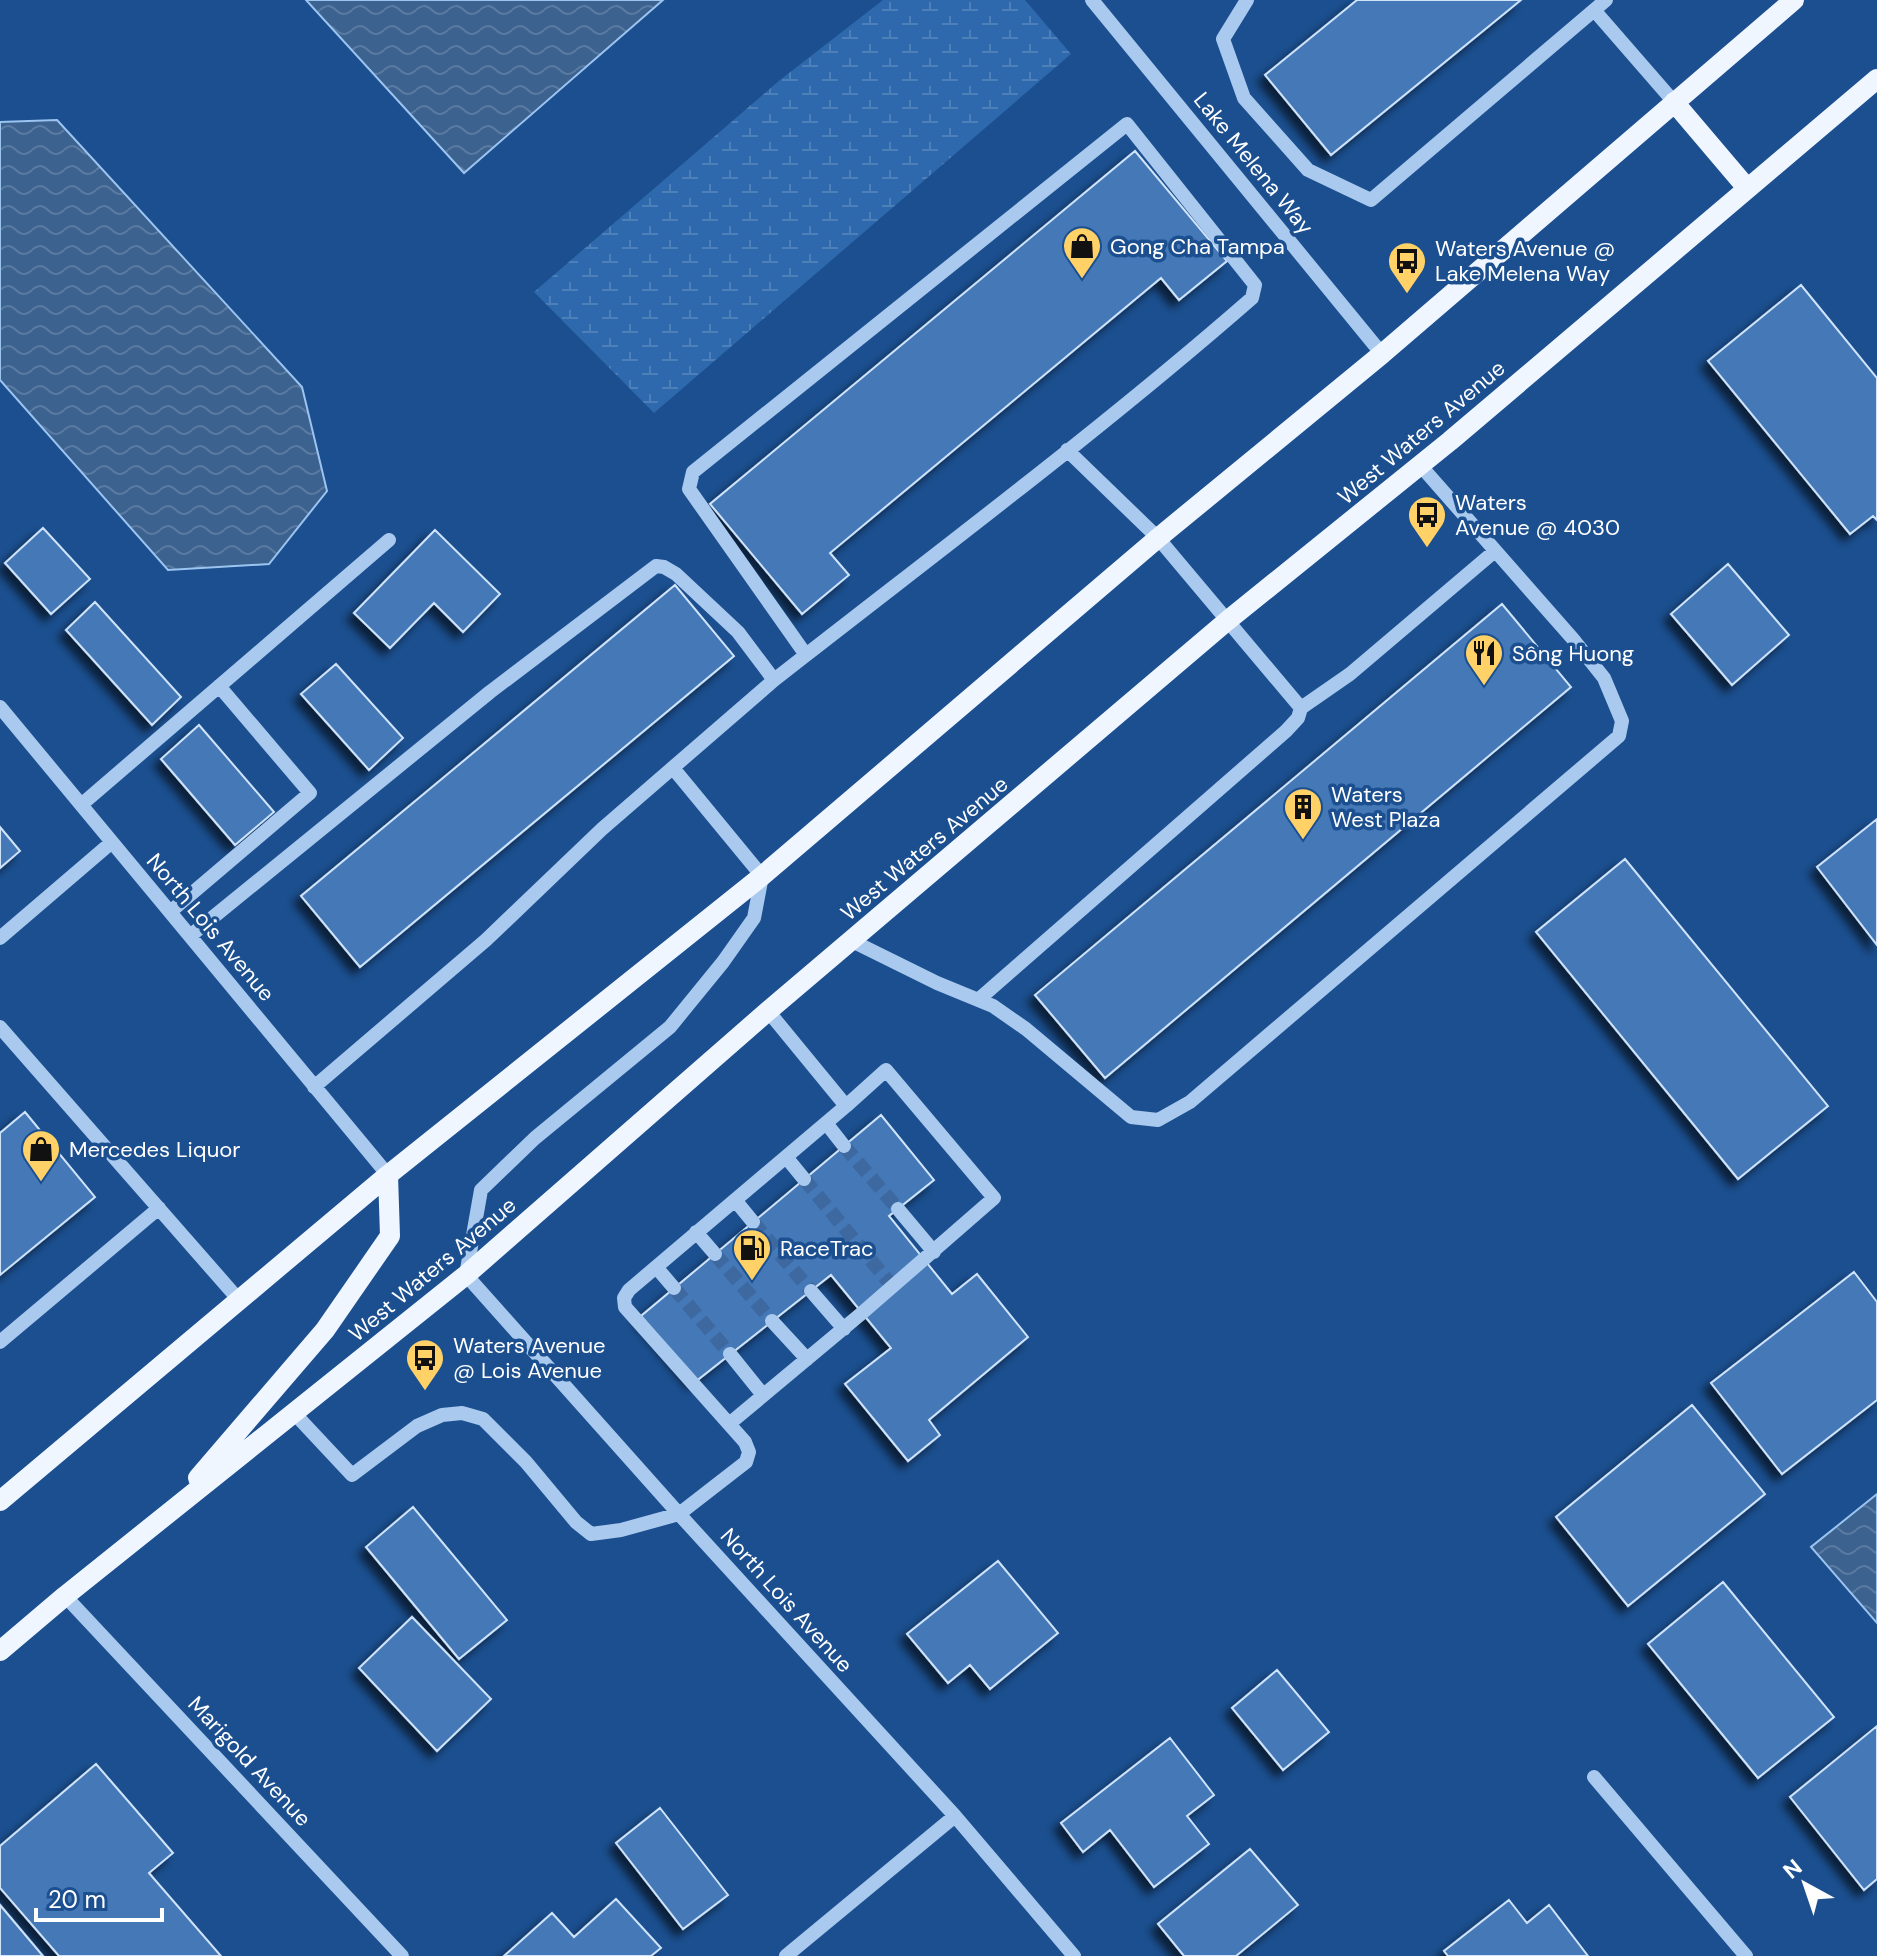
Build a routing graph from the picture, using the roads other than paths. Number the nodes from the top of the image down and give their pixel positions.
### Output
1 (1092, 0) edge
2 (1247, 0) edge
3 (1606, 0) edge
4 (1794, 0) edge
5 (1594, 10) junction
6 (1877, 79) edge
7 (1674, 102) junction
8 (1747, 188) junction
9 (1382, 354) junction
10 (1067, 450) junction
11 (1420, 465) junction
12 (1158, 538) junction
13 (389, 540) dead end
14 (1495, 551) junction
15 (1227, 621) junction
16 (806, 655) junction
17 (774, 680) junction
18 (219, 686) junction
19 (0, 707) edge
20 (1301, 708) junction
21 (673, 768) junction
22 (81, 805) junction
23 (112, 842) junction
24 (762, 876) junction
25 (170, 912) junction
26 (190, 936) junction
27 (0, 938) edge
28 (852, 941) junction
29 (978, 1000) junction
30 (768, 1011) junction
31 (0, 1027) edge
32 (314, 1087) junction
33 (846, 1106) junction
34 (826, 1123) junction
35 (844, 1146) tunnel mouth
36 (786, 1157) junction
37 (388, 1175) junction
38 (804, 1179) tunnel mouth
39 (735, 1200) junction
40 (159, 1208) junction
41 (898, 1209) tunnel mouth
42 (753, 1222) tunnel mouth
43 (696, 1232) junction
44 (934, 1252) junction
45 (715, 1254) tunnel mouth
46 (656, 1267) junction
47 (466, 1275) junction
48 (674, 1288) tunnel mouth
49 (811, 1291) tunnel mouth
50 (239, 1300) junction
51 (772, 1321) tunnel mouth
52 (844, 1329) junction
53 (0, 1342) edge
54 (730, 1354) tunnel mouth
55 (807, 1359) junction
56 (763, 1395) junction
57 (294, 1413) junction
58 (729, 1424) junction
59 (2, 1495) edge
60 (679, 1514) junction
61 (164, 1517) junction
62 (65, 1596) junction
63 (0, 1651) edge
64 (1594, 1777) dead end
65 (955, 1816) junction
66 (402, 1956) edge
67 (786, 1956) edge
68 (1074, 1956) edge
69 (1746, 1956) edge

1 - 9 street, Lake Melena Way
2 - 5 street
3 - 5 street
4 - 7 main road
5 - 7 street
6 - 8 main road, West Waters Avenue
7 - 8 main road
7 - 9 main road
8 - 11 main road, West Waters Avenue
9 - 12 main road
10 - 12 street
10 - 16 street
10 - 16 street
11 - 14 street
11 - 15 main road, West Waters Avenue
12 - 15 street
12 - 24 main road
13 - 18 street
14 - 20 street
14 - 29 street
15 - 20 street
15 - 28 main road, West Waters Avenue
16 - 17 street
17 - 21 street
17 - 26 street
18 - 22 street
18 - 25 street
19 - 22 street, North Lois Avenue
20 - 29 street
21 - 24 street
21 - 32 street
22 - 23 street, North Lois Avenue
23 - 25 street, North Lois Avenue
23 - 27 street
24 - 37 main road
24 - 47 street
25 - 26 street, North Lois Avenue
26 - 32 street, North Lois Avenue
28 - 29 street
28 - 30 main road, West Waters Avenue
30 - 33 street
30 - 47 main road, West Waters Avenue
31 - 40 street
32 - 37 street, North Lois Avenue
33 - 34 street
33 - 44 street
34 - 35 street
34 - 36 street
36 - 38 street
36 - 39 street
37 - 50 main road
37 - 61 main road
39 - 42 street
39 - 43 street
40 - 50 street
40 - 53 street
41 - 44 street
43 - 45 street
43 - 46 street
44 - 52 street
46 - 48 street
46 - 58 street
47 - 57 main road, West Waters Avenue
47 - 60 street, North Lois Avenue
49 - 52 street
50 - 59 main road
51 - 55 street
52 - 55 street
54 - 56 street
55 - 56 street
56 - 58 street
57 - 60 street
57 - 61 main road, West Waters Avenue
58 - 60 street
60 - 65 street, North Lois Avenue
61 - 62 main road, West Waters Avenue
62 - 63 main road, West Waters Avenue
62 - 66 street, Marigold Avenue
64 - 69 street
65 - 67 street
65 - 68 street, North Lois Avenue

